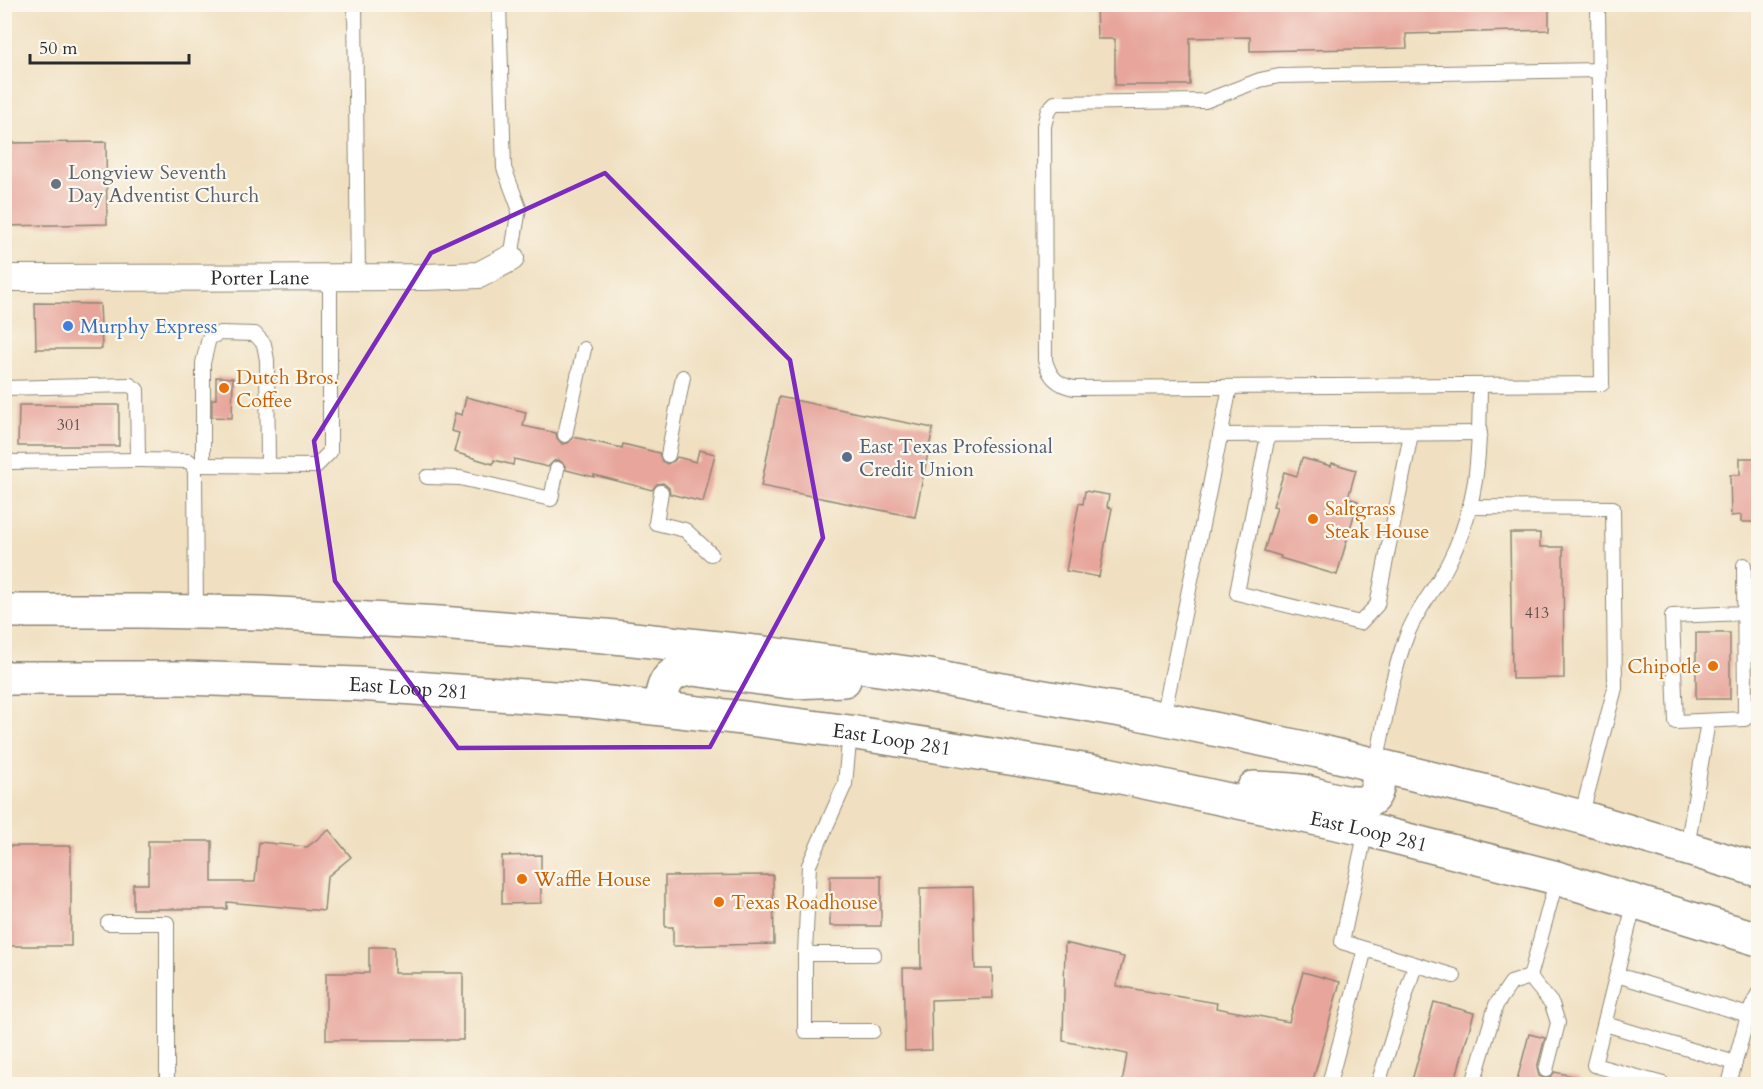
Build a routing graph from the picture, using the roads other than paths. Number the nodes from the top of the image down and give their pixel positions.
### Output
1 (355, 4) edge
2 (499, 4) edge
3 (1598, 4) edge
4 (1599, 70) junction
5 (511, 258) joint
6 (330, 277) junction
7 (358, 277) junction
8 (4, 278) edge
9 (584, 349) dead end
10 (683, 376) dead end
11 (1480, 385) junction
12 (1230, 387) junction
13 (4, 388) edge
14 (1480, 433) junction
15 (1411, 434) junction
16 (565, 435) dead end
17 (1220, 435) junction
18 (1268, 435) junction
19 (668, 455) dead end
20 (4, 456) edge
21 (138, 460) junction
22 (198, 465) junction
23 (268, 466) junction
24 (557, 469) dead end
25 (427, 477) dead end
26 (661, 492) dead end
27 (1470, 507) junction
28 (711, 554) dead end
29 (1744, 565) dead end
30 (4, 611) edge
31 (196, 612) junction
32 (1744, 613) junction
33 (929, 676) junction
34 (4, 678) edge
35 (660, 708) junction
36 (1163, 718) junction
37 (1708, 722) junction
38 (850, 732) junction
39 (1376, 765) junction
40 (1141, 781) junction
41 (1581, 817) junction
42 (1366, 830) junction
43 (1687, 848) junction
44 (1758, 870) edge
45 (1557, 878) junction
46 (1635, 901) junction
47 (108, 923) dead end
48 (1758, 939) edge
49 (1365, 949) junction
50 (805, 954) junction
51 (874, 954) dead end
52 (1415, 965) junction
53 (1617, 975) junction
54 (1454, 976) dead end
55 (1530, 977) junction
56 (1758, 994) edge
57 (1748, 1016) junction
58 (1605, 1024) junction
59 (873, 1031) dead end
60 (1735, 1063) junction
61 (1546, 1070) dead end
62 (167, 1084) edge
63 (1329, 1084) edge
64 (1378, 1084) edge
65 (1473, 1084) edge
66 (1663, 1084) edge
67 (1729, 1084) edge

1 - 7 lane
2 - 5 lane
3 - 4 lane
4 - 11 lane
4 - 12 lane
5 - 7 street, Porter Lane
6 - 7 street, Porter Lane
6 - 8 street, Porter Lane
6 - 23 lane
9 - 16 lane
10 - 19 lane
11 - 12 lane
11 - 14 lane
12 - 17 lane
13 - 21 lane
14 - 15 lane
14 - 27 lane
15 - 18 lane
15 - 18 lane
17 - 18 lane
17 - 36 lane
20 - 21 lane
21 - 22 lane
22 - 23 lane
22 - 23 lane
22 - 31 lane
24 - 25 lane
26 - 28 lane
27 - 39 lane
27 - 41 lane
29 - 32 lane
30 - 31 highway
31 - 33 highway
32 - 37 lane
32 - 37 lane
33 - 35 highway
33 - 36 highway
34 - 35 highway, East Loop 281
35 - 38 highway, East Loop 281
36 - 39 highway
37 - 43 lane
38 - 40 highway, East Loop 281
38 - 50 lane
39 - 40 highway
39 - 41 highway
40 - 42 highway, East Loop 281
41 - 43 highway
42 - 45 highway, East Loop 281
42 - 49 lane
43 - 44 highway
45 - 46 highway, East Loop 281
45 - 55 lane
46 - 48 highway, East Loop 281
46 - 53 lane
47 - 62 lane
49 - 52 lane
49 - 63 lane
50 - 51 lane
50 - 59 lane
52 - 54 lane
52 - 64 lane
53 - 57 lane
53 - 58 lane
55 - 61 lane
55 - 65 lane
56 - 57 lane
57 - 60 lane
58 - 60 lane
58 - 66 lane
60 - 67 lane

